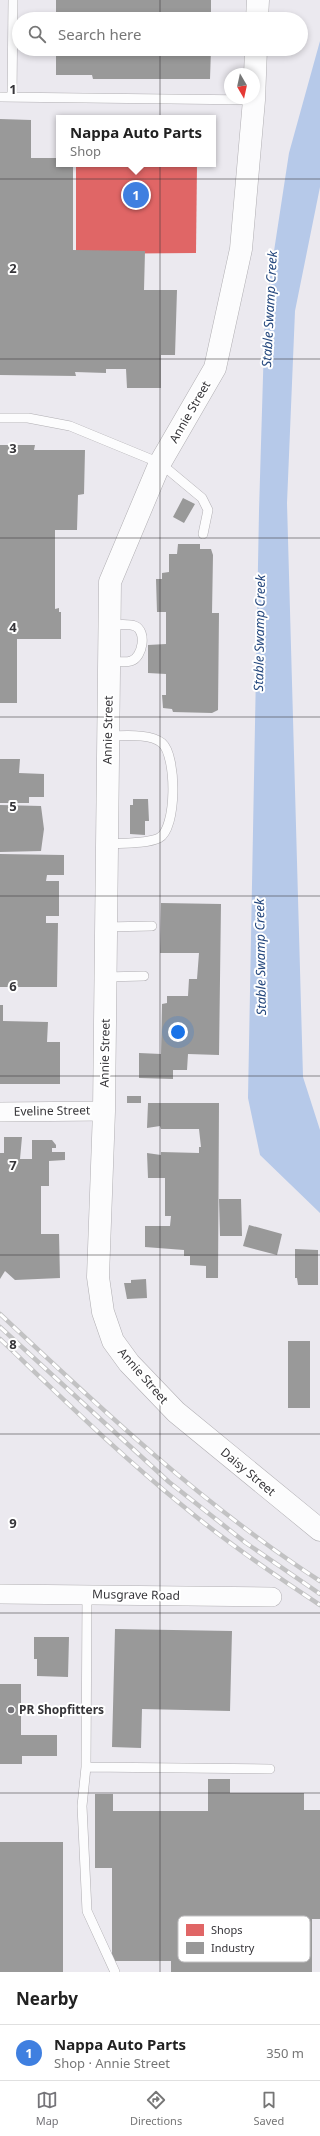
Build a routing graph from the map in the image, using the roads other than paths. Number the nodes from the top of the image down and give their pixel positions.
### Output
1 (13, 0) edge
2 (258, 0) edge
3 (14, 12) edge
4 (257, 12) edge
5 (15, 56) edge
6 (256, 56) edge
7 (255, 68) edge
8 (0, 97) edge
9 (12, 97) junction
10 (224, 100) edge
11 (254, 104) edge
12 (0, 418) edge
13 (160, 462) junction
14 (203, 534) dead end
15 (109, 625) junction
16 (109, 661) junction
17 (108, 736) junction
18 (107, 844) junction
19 (152, 926) dead end
20 (106, 927) junction
21 (144, 976) dead end
22 (105, 977) junction
23 (104, 1111) junction
24 (0, 1112) edge
25 (176, 1412) joint
26 (317, 1523) edge
27 (0, 1594) edge
28 (87, 1595) junction
29 (272, 1597) dead end
30 (86, 1767) junction
31 (270, 1768) dead end
32 (115, 1972) edge

1 - 3 lane
2 - 4 street
5 - 9 lane
6 - 7 street, Annie Street
8 - 9 lane
9 - 10 lane
11 - 13 street, Annie Street
12 - 13 lane
13 - 14 lane
13 - 15 street, Annie Street
15 - 16 street, Annie Street
15 - 16 lane
16 - 17 street, Annie Street
17 - 18 street, Annie Street
17 - 18 lane
18 - 20 street, Annie Street
19 - 20 lane
20 - 22 street, Annie Street
21 - 22 lane
22 - 23 street, Annie Street
23 - 24 street, Eveline Street
23 - 25 street, Annie Street
25 - 26 street, Daisy Street
27 - 28 street, Musgrave Road
28 - 29 street, Musgrave Road
28 - 30 lane
30 - 31 lane
30 - 32 lane

